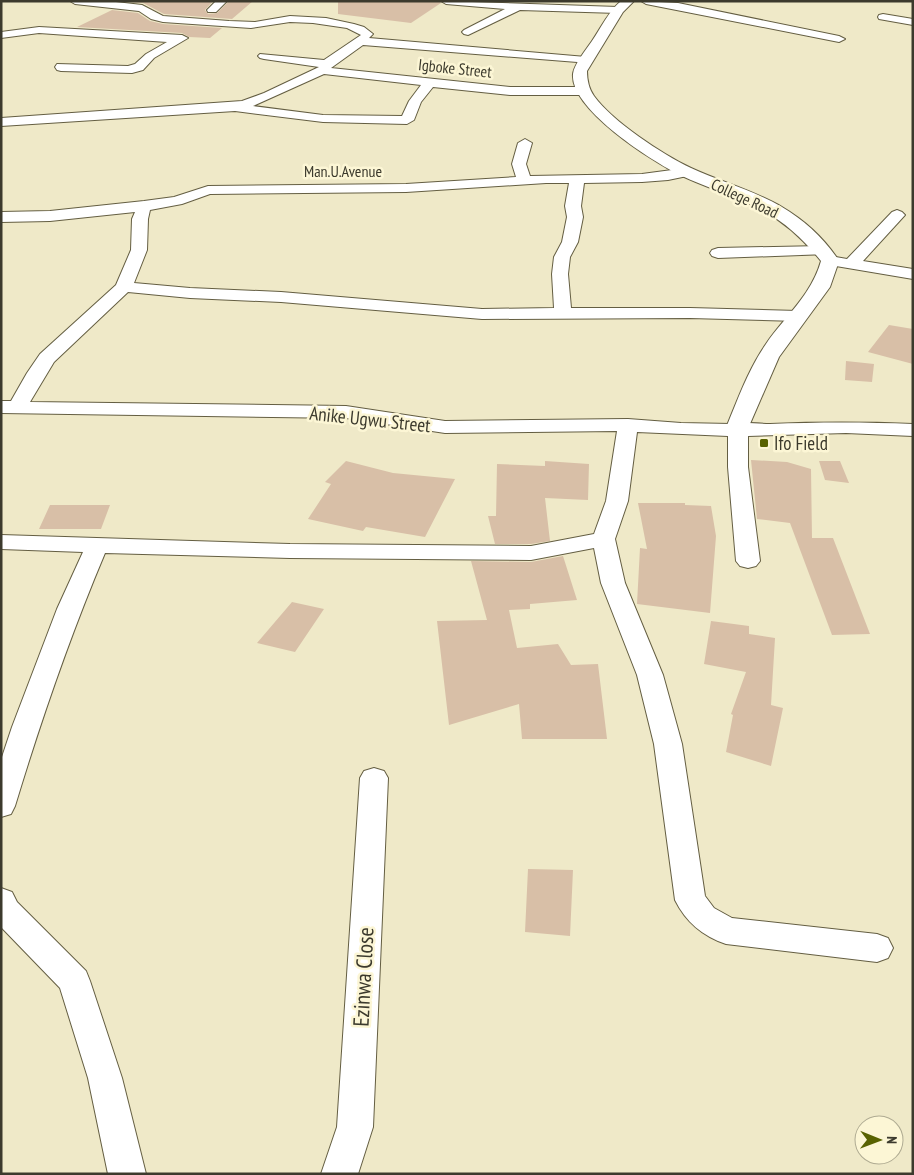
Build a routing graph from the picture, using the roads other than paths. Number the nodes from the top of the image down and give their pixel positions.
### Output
1 (75, 1) edge
2 (222, 1) edge
3 (446, 1) edge
4 (528, 1) edge
5 (646, 1) edge
6 (87, 2) edge
7 (623, 6) edge
8 (517, 7) junction
9 (212, 10) dead end
10 (883, 17) dead end
11 (204, 22) junction
12 (913, 22) edge
13 (468, 32) dead end
14 (1, 35) edge
15 (180, 39) junction
16 (839, 39) dead end
17 (360, 41) junction
18 (264, 56) dead end
19 (586, 61) junction
20 (61, 67) dead end
21 (324, 67) junction
22 (430, 82) junction
23 (584, 91) junction
24 (234, 107) junction
25 (1, 122) edge
26 (524, 143) dead end
27 (687, 172) junction
28 (577, 180) junction
29 (525, 181) junction
30 (144, 206) junction
31 (897, 215) dead end
32 (1, 217) edge
33 (718, 253) dead end
34 (826, 256) junction
35 (852, 263) junction
36 (913, 274) edge
37 (124, 287) junction
38 (563, 314) junction
39 (798, 316) junction
40 (10, 407) edge
41 (628, 425) junction
42 (738, 428) junction
43 (913, 430) edge
44 (604, 539) junction
45 (1, 542) edge
46 (97, 546) junction
47 (748, 561) dead end
48 (374, 778) dead end
49 (1, 806) edge
50 (2, 906) edge
51 (877, 948) dead end
52 (127, 1174) edge
53 (338, 1174) edge

1 - 6 street
2 - 9 street
3 - 8 street
4 - 8 street
5 - 16 street
6 - 11 street
7 - 8 street
7 - 19 main road
8 - 13 street
10 - 12 street
11 - 15 street
11 - 17 street
14 - 15 street
15 - 20 street
17 - 19 street
17 - 21 street
18 - 21 street, Igboke Street
19 - 23 main road
21 - 22 street, Igboke Street
21 - 24 street
22 - 23 street, Igboke Street
22 - 24 street
23 - 27 main road, College Road
24 - 25 street
26 - 29 street
27 - 28 street, Man.U.Avenue
27 - 34 main road, College Road
28 - 29 street, Man.U.Avenue
28 - 38 street
29 - 30 street, Man.U.Avenue
30 - 32 street, Man.U.Avenue
30 - 37 street
31 - 35 street
33 - 34 street
34 - 35 street
34 - 39 main road
35 - 36 street
37 - 38 street
37 - 40 street
38 - 39 street
39 - 42 main road
40 - 41 street, Anike Ugwu Street
41 - 42 street, Anike Ugwu Street
41 - 44 street
42 - 43 street, Anike Ugwu Street
42 - 47 street
44 - 46 street
44 - 51 street
45 - 46 street
46 - 49 street
48 - 53 street, Ezinwa Close
50 - 52 street

